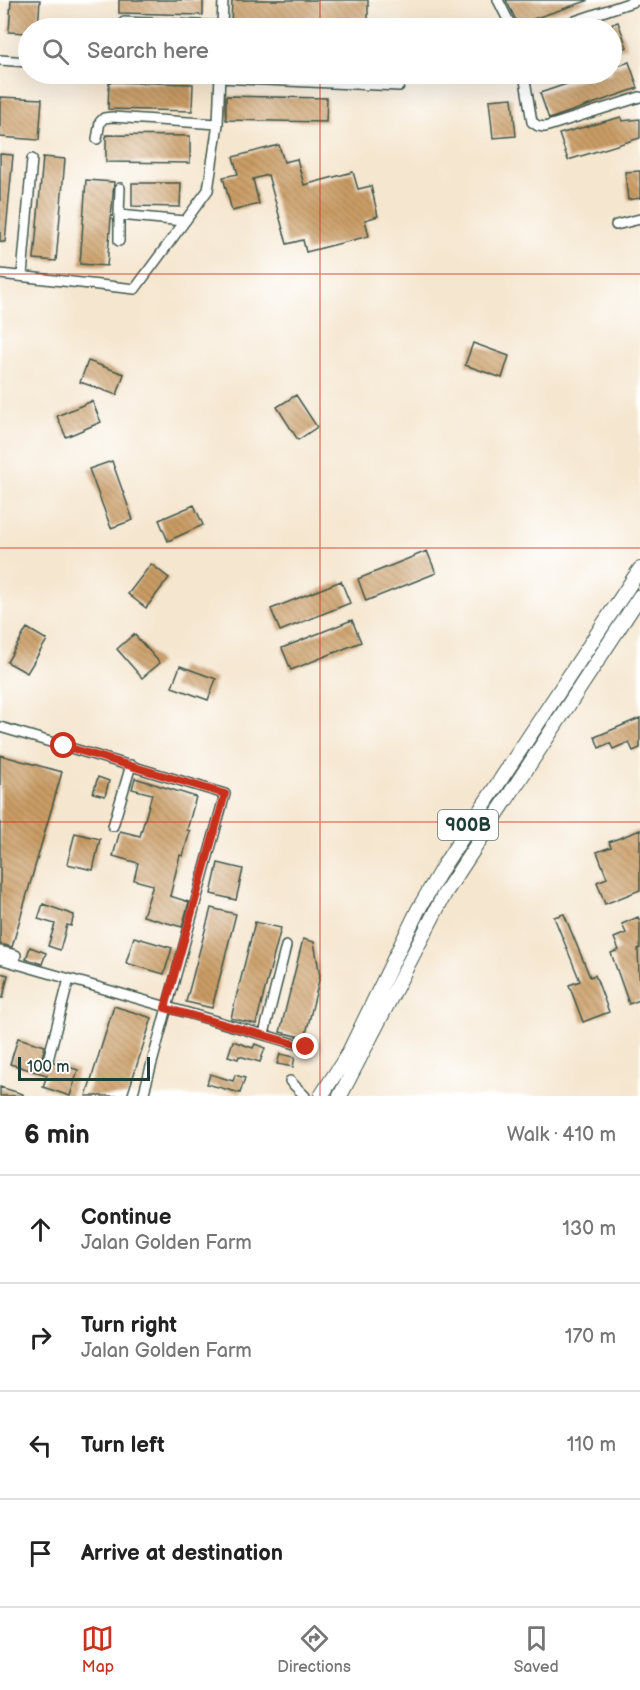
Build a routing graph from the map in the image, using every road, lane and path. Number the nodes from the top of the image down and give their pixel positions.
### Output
1 (223, 0) edge
2 (498, 0) edge
3 (638, 0) edge
4 (222, 18) edge
5 (507, 18) edge
6 (584, 18) edge
7 (0, 60) edge
8 (18, 61) edge
9 (219, 84) edge
10 (363, 84) edge
11 (526, 84) edge
12 (399, 86) dead end
13 (640, 97) edge
14 (218, 124) junction
15 (97, 139) dead end
16 (32, 159) dead end
17 (120, 188) dead end
18 (119, 215) junction
19 (640, 219) edge
20 (184, 220) junction
21 (616, 225) dead end
22 (119, 241) dead end
23 (0, 274) edge
24 (22, 275) junction
25 (640, 569) edge
26 (640, 596) edge
27 (0, 727) edge
28 (132, 765) junction
29 (113, 826) dead end
30 (286, 946) dead end
31 (0, 951) edge
32 (0, 959) edge
33 (14, 963) junction
34 (69, 979) junction
35 (165, 1008) junction
36 (264, 1034) junction
37 (306, 1047) dead end
38 (48, 1060) dead end
39 (290, 1081) dead end
40 (143, 1096) edge
41 (305, 1096) edge
42 (321, 1096) edge
43 (340, 1096) edge

1 - 4 street
2 - 5 street
3 - 6 street
7 - 8 street
9 - 14 street
10 - 12 street
11 - 13 street
14 - 15 street
14 - 20 street
16 - 24 street
17 - 18 street
18 - 20 street
18 - 22 street
19 - 21 street
20 - 24 street
23 - 24 street
25 - 42 highway, 900B
26 - 43 highway
27 - 28 street
28 - 29 street
28 - 35 street
30 - 36 street
31 - 33 street
32 - 33 street
33 - 34 street
34 - 35 street
34 - 38 street
35 - 36 street
35 - 40 street
36 - 37 street
39 - 41 street

